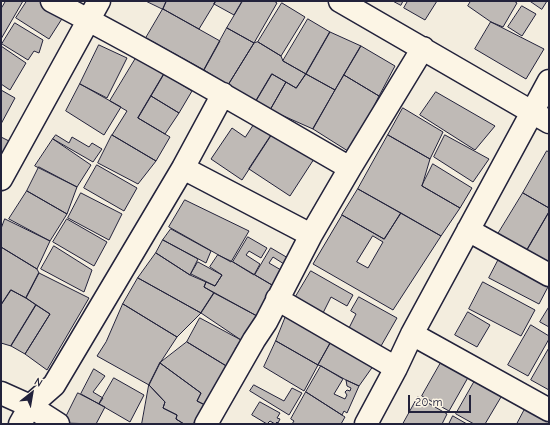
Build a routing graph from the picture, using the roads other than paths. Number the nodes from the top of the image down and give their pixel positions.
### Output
1 (52, 1) edge
2 (99, 1) edge
3 (340, 1) edge
4 (88, 20) junction
5 (423, 48) junction
6 (549, 81) edge
7 (223, 94) junction
8 (540, 117) edge
9 (183, 168) junction
10 (350, 168) junction
11 (1, 179) edge
12 (468, 230) junction
13 (311, 235) junction
14 (549, 275) edge
15 (277, 299) junction
16 (412, 334) junction
17 (396, 368) junction
18 (1, 393) edge
19 (549, 410) edge
20 (25, 415) edge
21 (58, 424) edge
22 (206, 424) edge
23 (366, 424) edge

1 - 4 street
2 - 4 street
3 - 5 street
4 - 7 street
4 - 11 street
5 - 8 street
5 - 10 street
6 - 8 street
7 - 9 street
7 - 10 street
8 - 12 street
9 - 13 street
9 - 20 street
10 - 13 street
12 - 14 street
12 - 16 street
13 - 15 street
15 - 17 street
15 - 22 street
16 - 17 street
16 - 19 street
17 - 23 street
18 - 20 street
20 - 21 street

